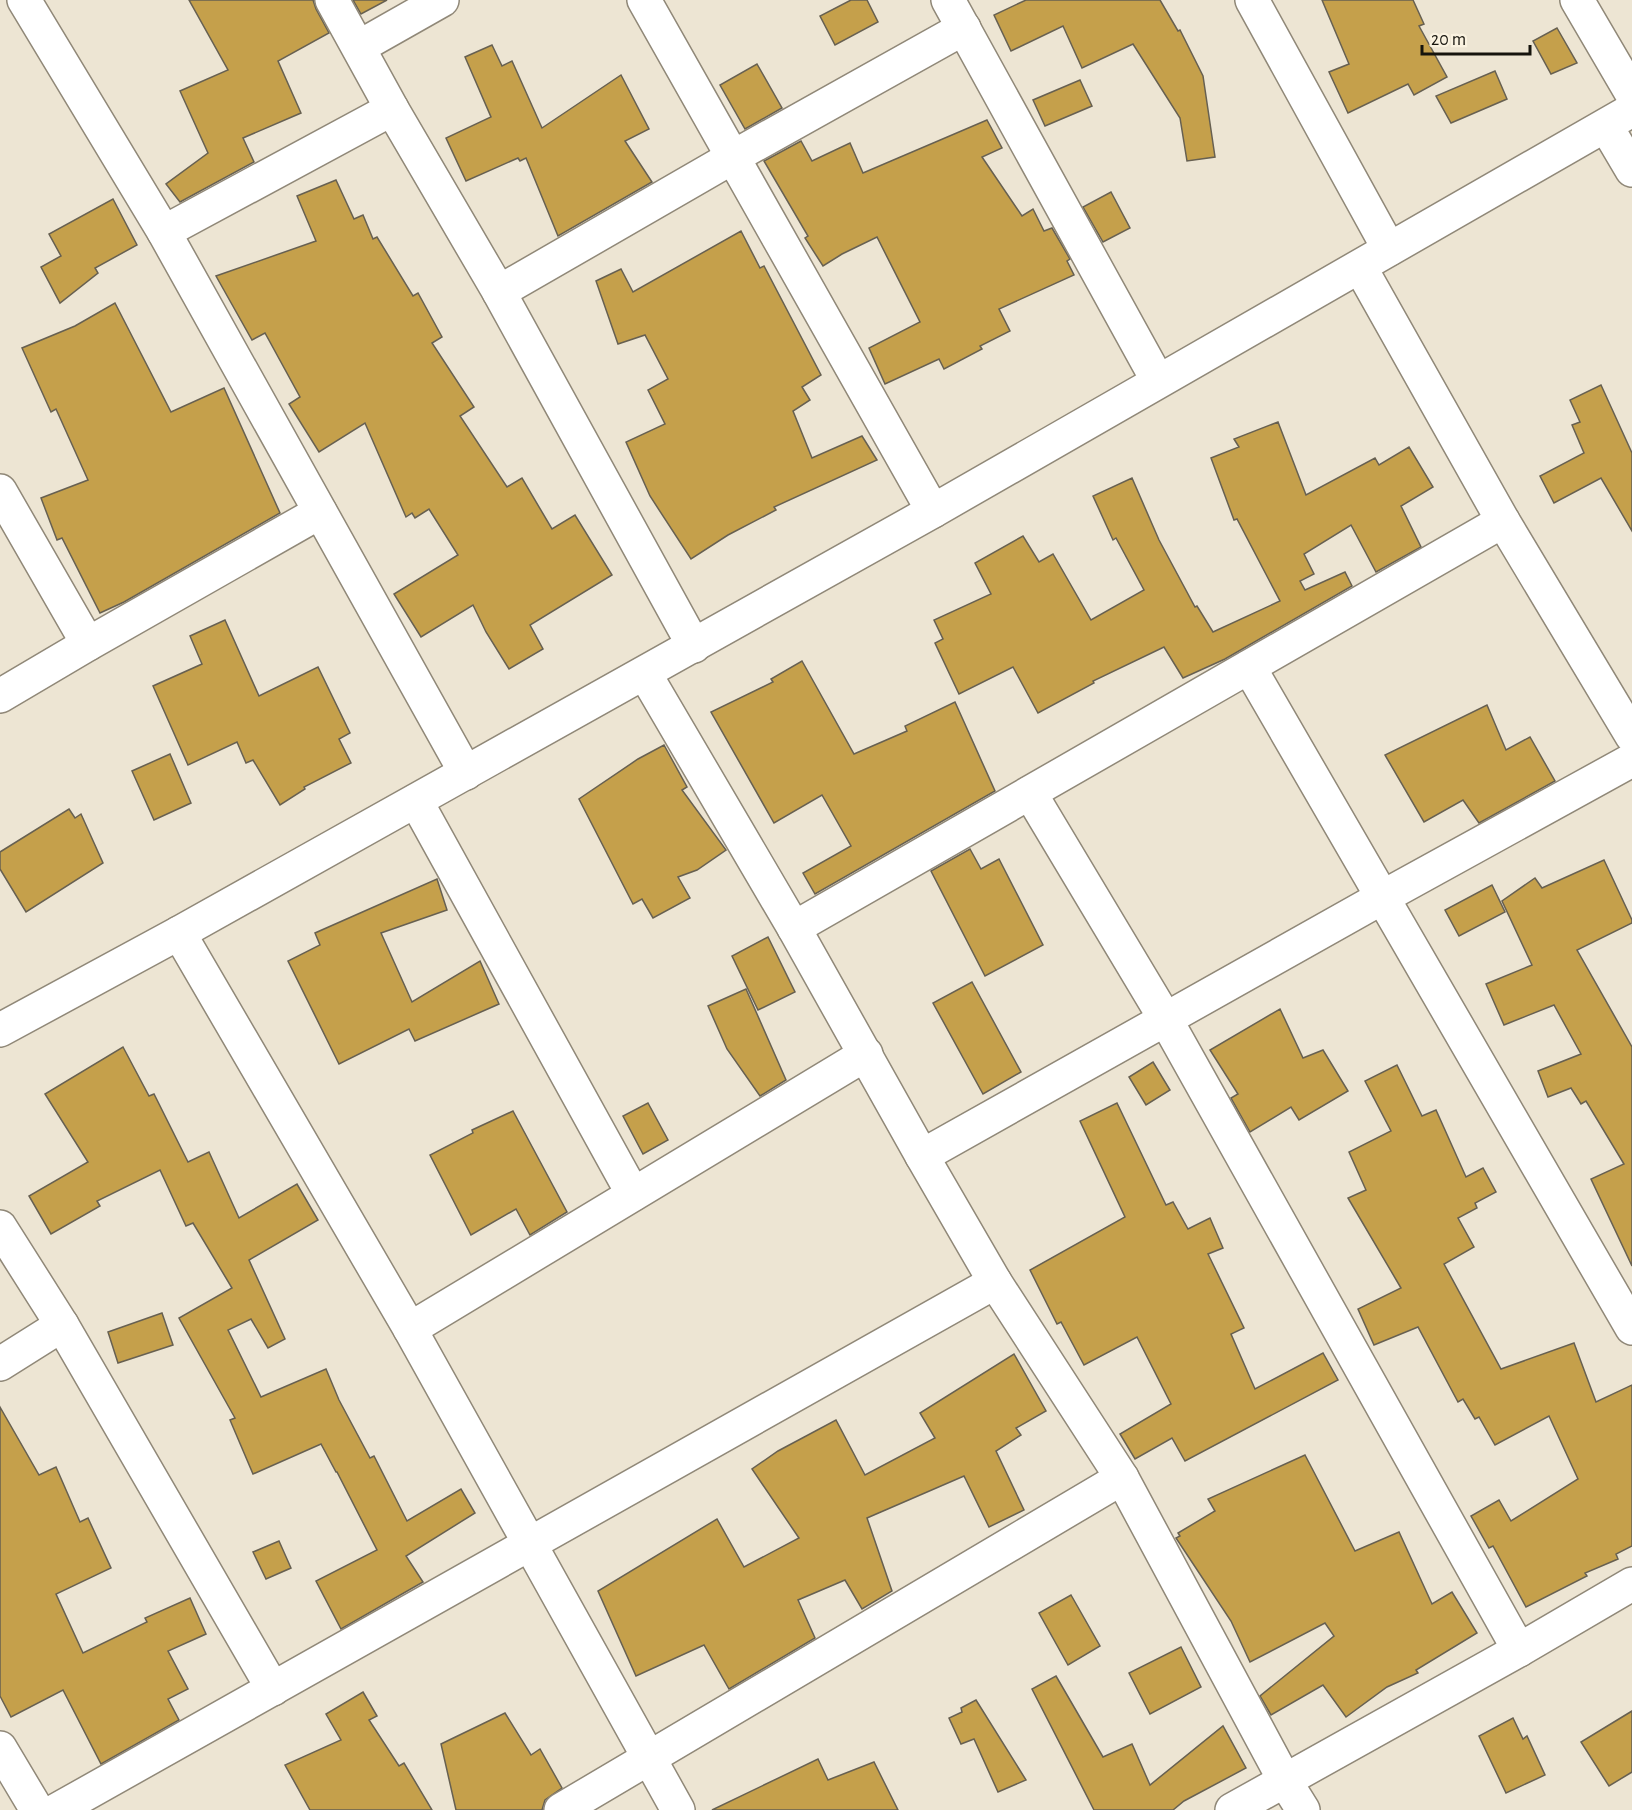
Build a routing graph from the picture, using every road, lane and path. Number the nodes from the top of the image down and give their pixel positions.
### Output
1 (24, 0) edge
2 (333, 0) edge
3 (442, 0) edge
4 (644, 0) edge
5 (948, 0) edge
6 (1251, 0) edge
7 (1577, 0) edge
8 (964, 28) junction
9 (359, 47) junction
10 (1632, 94) edge
11 (392, 109) junction
12 (1619, 118) edge
13 (733, 157) junction
14 (1632, 170) edge
15 (164, 232) junction
16 (1389, 249) junction
17 (1360, 267) junction
18 (499, 292) junction
19 (1158, 381) junction
20 (0, 491) edge
21 (933, 511) junction
22 (320, 512) junction
23 (1503, 521) junction
24 (88, 644) junction
25 (694, 646) junction
26 (1249, 667) junction
27 (645, 674) junction
28 (0, 696) edge
29 (1632, 736) edge
30 (1632, 760) edge
31 (466, 773) junction
32 (1030, 793) junction
33 (416, 801) junction
34 (1383, 897) junction
35 (794, 928) junction
36 (179, 933) junction
37 (1167, 1020) junction
38 (0, 1030) edge
39 (866, 1054) junction
40 (922, 1156) junction
41 (633, 1194) junction
42 (0, 1227) edge
43 (995, 1282) junction
44 (62, 1325) junction
45 (1632, 1328) edge
46 (410, 1329) junction
47 (0, 1364) edge
48 (1122, 1478) junction
49 (530, 1544) junction
50 (1632, 1584) edge
51 (1519, 1650) junction
52 (273, 1689) junction
53 (0, 1748) edge
54 (648, 1759) junction
55 (1285, 1781) junction
56 (37, 1810) edge
57 (57, 1810) edge
58 (561, 1810) edge
59 (678, 1810) edge
60 (1232, 1810) edge
61 (1303, 1810) edge

1 - 15 street
2 - 9 street
3 - 9 street
4 - 13 street
5 - 8 street
6 - 16 street
7 - 10 street
8 - 13 street
8 - 19 street
9 - 11 street
11 - 15 street
11 - 18 street
12 - 14 street
12 - 16 street
13 - 18 street
13 - 21 street
15 - 22 street
16 - 17 street
17 - 19 street
17 - 23 street
18 - 25 street
19 - 21 street
20 - 24 street
21 - 25 street
22 - 24 street
22 - 31 street
23 - 26 street
23 - 29 street
24 - 28 street
25 - 27 street
26 - 32 street
26 - 34 street
27 - 31 street
27 - 35 street
30 - 34 street
31 - 33 street
32 - 35 street
32 - 37 street
33 - 36 street
33 - 41 street
34 - 37 street
34 - 45 street
35 - 39 street
36 - 38 street
36 - 46 street
37 - 40 street
37 - 51 street
39 - 40 street
39 - 41 street
40 - 43 street
41 - 46 street
42 - 44 street
43 - 48 street
43 - 49 street
44 - 47 street
44 - 52 street
46 - 49 street
48 - 54 street
48 - 55 street
49 - 52 street
49 - 54 street
50 - 51 street
51 - 55 street
52 - 57 street
53 - 56 street
54 - 58 street
54 - 59 street
55 - 60 street
55 - 61 street

